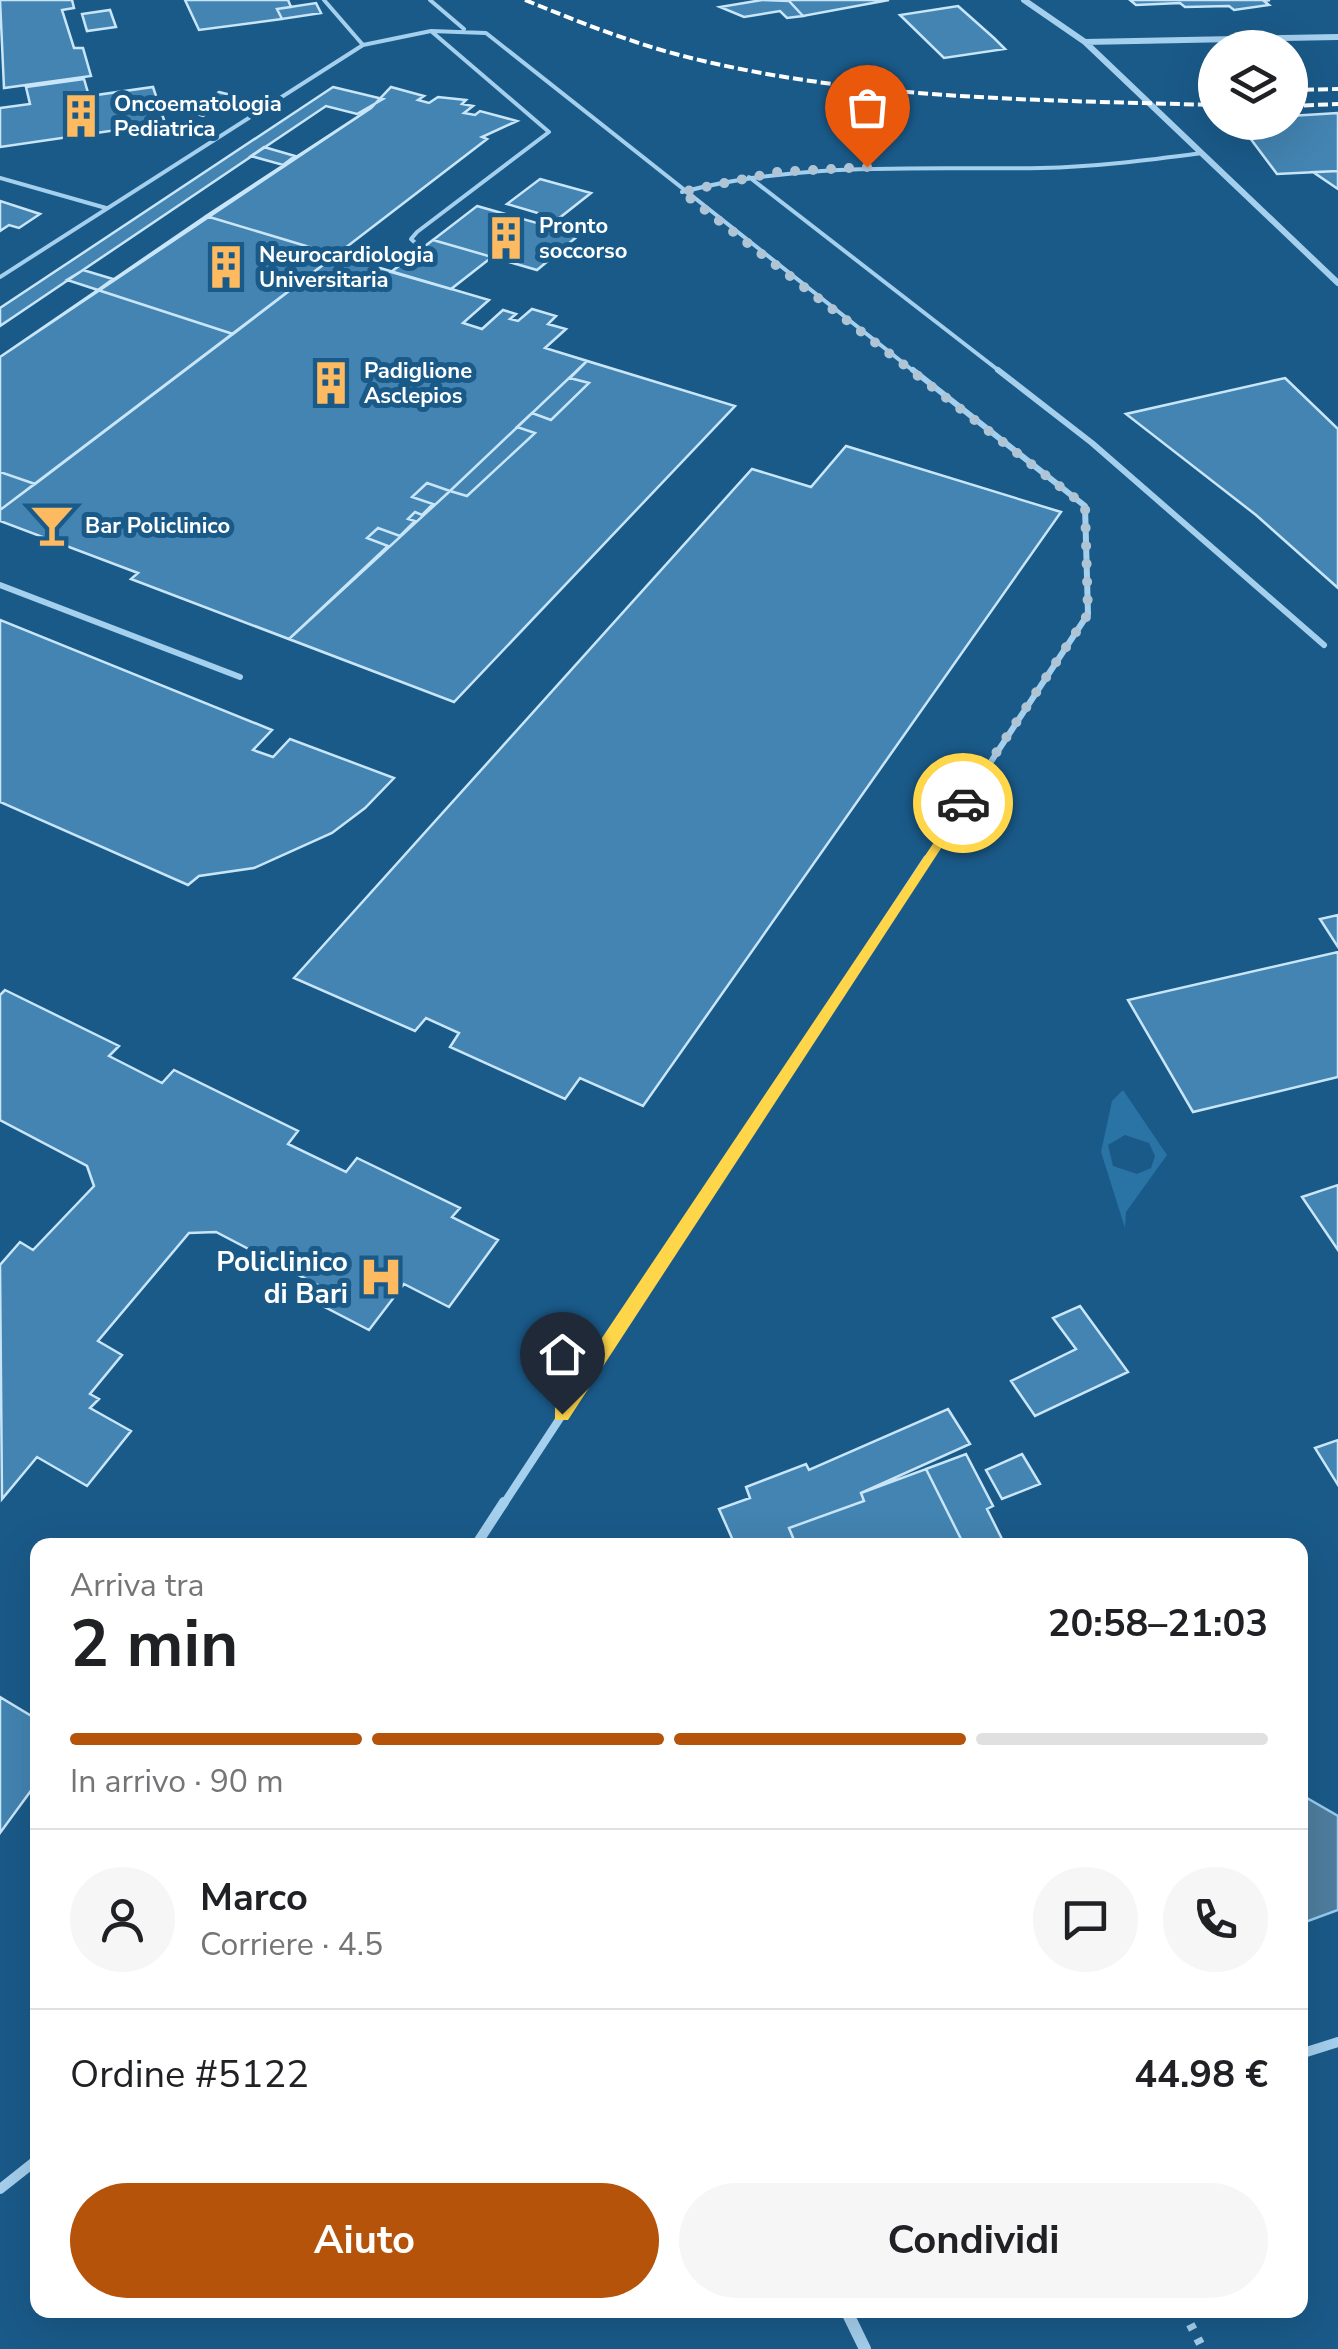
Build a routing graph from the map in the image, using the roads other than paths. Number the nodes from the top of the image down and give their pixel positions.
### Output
1 (324, 0) edge
2 (430, 0) edge
3 (1024, 0) edge
4 (464, 29) junction
5 (431, 30) junction
6 (1338, 37) edge
7 (1085, 42) junction
8 (363, 44) junction
9 (1202, 153) junction
10 (749, 177) junction
11 (0, 178) edge
12 (682, 192) junction
13 (106, 208) junction
14 (422, 249) dead end
15 (0, 277) edge
16 (1338, 283) edge
17 (0, 584) edge
18 (1324, 644) dead end
19 (240, 677) dead end
20 (481, 1538) edge
21 (1338, 2042) edge
22 (1308, 2051) edge
23 (30, 2165) edge
24 (0, 2189) edge
25 (850, 2318) edge
26 (865, 2349) edge

1 - 8 lane
2 - 4 lane
3 - 7 street
4 - 5 lane
4 - 12 lane
5 - 8 lane
5 - 14 lane
6 - 7 street
7 - 9 street
8 - 13 lane
9 - 10 lane
9 - 16 street
10 - 12 lane
10 - 18 lane
11 - 13 lane
12 - 20 lane
13 - 15 lane
17 - 19 street
21 - 22 lane
23 - 24 lane
25 - 26 street

